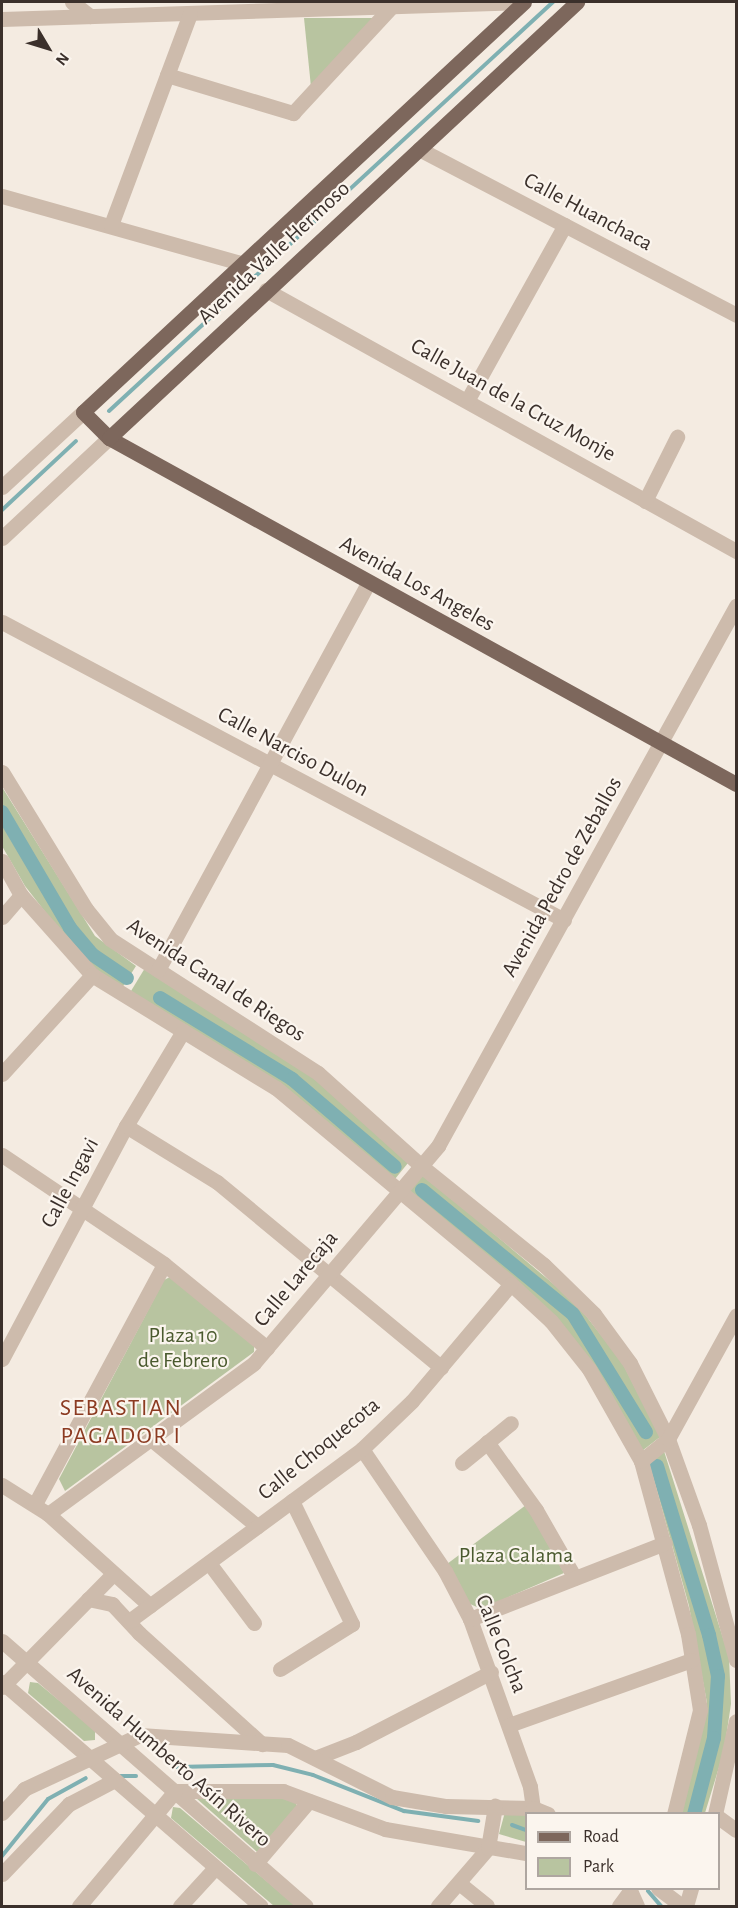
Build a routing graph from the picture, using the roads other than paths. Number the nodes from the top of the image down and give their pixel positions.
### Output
1 (72, 2) edge
2 (523, 2) edge
3 (578, 2) edge
4 (391, 7) junction
5 (187, 8) edge
6 (90, 16) junction
7 (2, 19) edge
8 (167, 75) junction
9 (418, 149) junction
10 (2, 196) edge
11 (111, 225) junction
12 (565, 225) junction
13 (240, 263) junction
14 (266, 290) junction
15 (736, 315) edge
16 (468, 399) junction
17 (83, 412) junction
18 (677, 436) dead end
19 (109, 438) junction
20 (2, 487) edge
21 (645, 501) junction
22 (2, 538) edge
23 (736, 550) edge
24 (368, 583) junction
25 (736, 606) edge
26 (2, 622) edge
27 (661, 744) junction
28 (268, 765) junction
29 (2, 772) edge
30 (736, 784) edge
31 (2, 861) edge
32 (21, 895) junction
33 (2, 916) edge
34 (564, 920) junction
35 (158, 970) junction
36 (92, 975) junction
37 (183, 1031) junction
38 (2, 1074) edge
39 (126, 1126) junction
40 (2, 1155) edge
41 (420, 1165) junction
42 (399, 1191) junction
43 (84, 1207) junction
44 (164, 1264) junction
45 (328, 1275) junction
46 (511, 1284) junction
47 (736, 1316) edge
48 (267, 1348) junction
49 (2, 1359) edge
50 (441, 1367) junction
51 (511, 1423) dead end
52 (668, 1439) junction
53 (152, 1440) junction
54 (487, 1442) junction
55 (362, 1449) junction
56 (641, 1461) junction
57 (462, 1463) dead end
58 (2, 1485) edge
59 (292, 1501) junction
60 (35, 1504) junction
61 (48, 1514) junction
62 (257, 1526) junction
63 (665, 1544) junction
64 (209, 1563) junction
65 (113, 1574) junction
66 (575, 1578) junction
67 (88, 1599) junction
68 (150, 1606) junction
69 (470, 1619) junction
70 (129, 1621) junction
71 (254, 1623) dead end
72 (2, 1641) edge
73 (692, 1660) junction
74 (736, 1660) edge
75 (26, 1661) junction
76 (280, 1669) dead end
77 (491, 1672) junction
78 (2, 1684) edge
79 (736, 1721) edge
80 (509, 1725) junction
81 (120, 1743) junction
82 (262, 1744) junction
83 (93, 1758) junction
84 (315, 1758) junction
85 (115, 1780) junction
86 (174, 1791) junction
87 (309, 1801) junction
88 (495, 1806) junction
89 (541, 1811) edge
90 (674, 1812) edge
91 (718, 1812) edge
92 (2, 1813) edge
93 (154, 1816) junction
94 (720, 1817) edge
95 (736, 1830) edge
96 (488, 1848) junction
97 (525, 1853) edge
98 (255, 1864) junction
99 (214, 1869) junction
100 (2, 1874) edge
101 (459, 1883) junction
102 (630, 1890) edge
103 (660, 1890) edge
104 (690, 1890) edge
105 (79, 1906) edge
106 (180, 1906) edge
107 (261, 1906) edge
108 (306, 1906) edge
109 (438, 1906) edge
110 (487, 1906) edge
111 (618, 1906) edge
112 (637, 1906) edge
113 (684, 1906) edge

1 - 6 street
2 - 4 street
2 - 13 main road, Avenida Valle Hermoso
3 - 9 main road, Avenida Valle Hermoso
4 - 5 street
4 - 8 street
5 - 6 street
5 - 8 street
6 - 7 street
8 - 11 street
9 - 12 street, Calle Huanchaca
9 - 14 main road, Avenida Valle Hermoso
10 - 11 street
11 - 13 street
12 - 15 street, Calle Huanchaca
12 - 16 street
13 - 17 main road, Avenida Valle Hermoso
14 - 16 street, Calle Juan de la Cruz Monje
14 - 19 main road, Avenida Valle Hermoso
16 - 21 street, Calle Juan de la Cruz Monje
17 - 19 main road, Avenida Los Angeles
17 - 20 street, Avenida Valle Hermoso
18 - 21 street
19 - 22 street, Avenida Valle Hermoso
19 - 24 main road, Avenida Los Angeles
21 - 23 street, Calle Juan de la Cruz Monje
24 - 27 main road, Avenida Los Angeles
24 - 28 street
25 - 27 street, Avenida Pedro de Zeballos
26 - 28 street, Calle Narciso Dulon
27 - 30 main road, Avenida Los Angeles
27 - 34 street, Avenida Pedro de Zeballos
28 - 34 street, Calle Narciso Dulon
28 - 35 street
29 - 35 street, Avenida Canal de Riegos
31 - 32 street
32 - 33 street
32 - 36 street
34 - 41 street, Avenida Pedro de Zeballos
35 - 41 street, Avenida Canal de Riegos
36 - 37 street
36 - 38 street
37 - 39 street, Calle Ingavi
37 - 42 street
39 - 43 street, Calle Ingavi
39 - 45 street
40 - 43 street
41 - 42 street, Calle Larecaja
41 - 52 street, Avenida Canal de Riegos
42 - 45 street, Calle Larecaja
42 - 46 street
43 - 44 street
43 - 49 street, Calle Ingavi
44 - 48 street
44 - 60 street
45 - 48 street, Calle Larecaja
45 - 50 street
46 - 50 street, Calle Choquecota
46 - 56 street
47 - 52 street
48 - 53 street, Calle Larecaja
50 - 55 street, Calle Choquecota
51 - 54 street
52 - 56 street
52 - 74 street, Avenida Canal de Riegos
53 - 61 street, Calle Larecaja
53 - 62 street
54 - 57 street
54 - 66 street
55 - 59 street, Calle Choquecota
55 - 69 street, Calle Colcha
56 - 63 street
58 - 60 street
59 - 62 street, Calle Choquecota
59 - 76 street
60 - 61 street
61 - 65 street
62 - 64 street, Calle Choquecota
63 - 66 street
63 - 73 street
64 - 68 street, Calle Choquecota
64 - 71 street
65 - 67 street
65 - 68 street
66 - 69 street
67 - 70 street
67 - 75 street
68 - 70 street, Calle Choquecota
69 - 77 street, Calle Colcha
70 - 82 street
72 - 75 street, Avenida Humberto Asín Rivero
73 - 80 street
73 - 90 street
75 - 78 street
75 - 81 street, Avenida Humberto Asín Rivero
77 - 80 street, Calle Colcha
77 - 84 street
78 - 83 street
79 - 91 street
80 - 89 street, Calle Colcha
81 - 82 street
81 - 83 street
81 - 86 street, Avenida Humberto Asín Rivero
82 - 84 street
83 - 85 street
83 - 92 street
84 - 88 street
85 - 93 street
85 - 100 street
86 - 87 street
86 - 93 street
86 - 98 street, Avenida Humberto Asín Rivero
87 - 96 street
87 - 98 street
88 - 89 street
88 - 96 street
93 - 99 street
93 - 105 street
94 - 95 street
96 - 97 street
96 - 101 street
98 - 108 street, Avenida Humberto Asín Rivero
99 - 106 street
99 - 107 street
101 - 109 street
101 - 110 street
102 - 111 street
102 - 112 street
103 - 113 street
104 - 113 street

